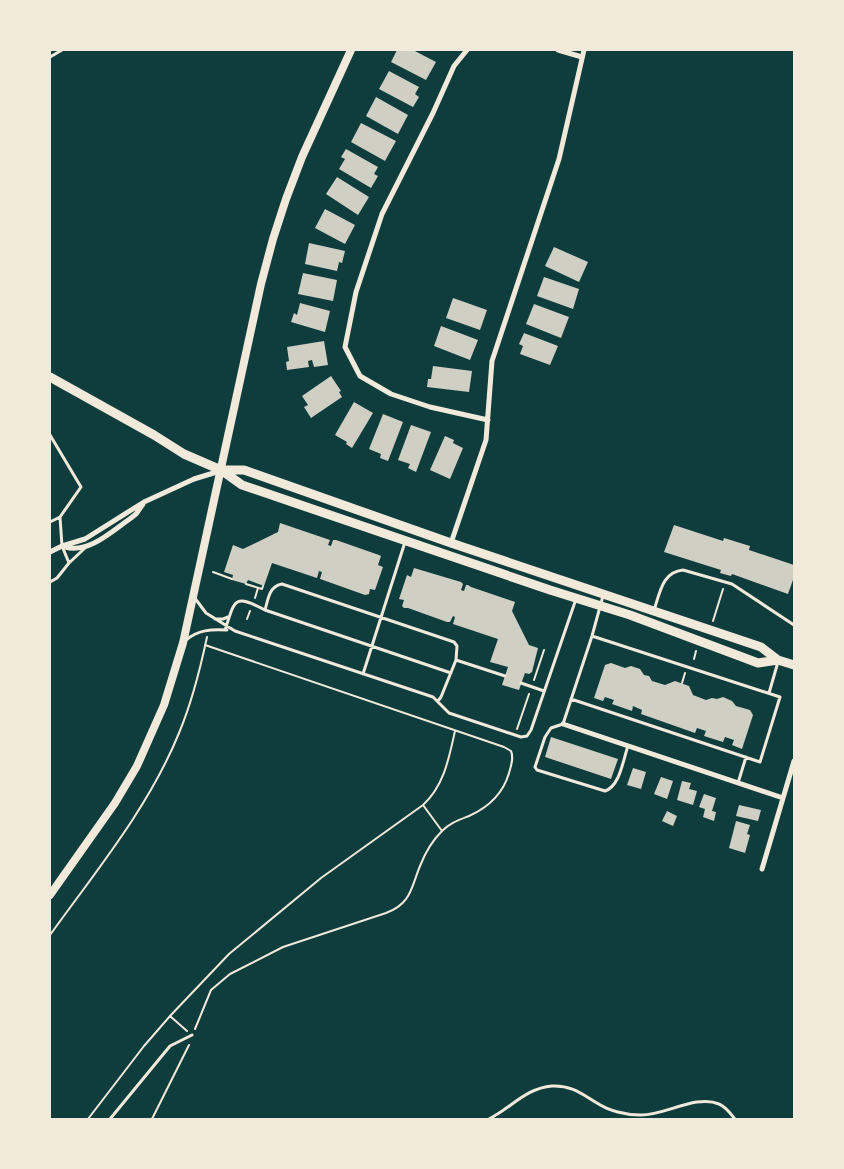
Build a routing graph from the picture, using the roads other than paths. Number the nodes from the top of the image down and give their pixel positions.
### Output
1 (62, 50) edge
2 (351, 50) edge
3 (467, 50) edge
4 (558, 50) edge
5 (584, 50) edge
6 (50, 57) edge
7 (582, 57) junction
8 (50, 378) edge
9 (488, 420) junction
10 (50, 435) edge
11 (221, 470) junction
12 (144, 502) junction
13 (60, 517) junction
14 (50, 522) edge
15 (406, 541) junction
16 (451, 542) junction
17 (62, 546) junction
18 (88, 546) junction
19 (50, 552) edge
20 (69, 563) junction
21 (50, 582) edge
22 (603, 593) junction
23 (193, 596) junction
24 (576, 599) junction
25 (600, 606) junction
26 (265, 610) junction
27 (654, 610) junction
28 (231, 612) junction
29 (210, 616) junction
30 (380, 617) junction
31 (794, 625) edge
32 (226, 628) junction
33 (592, 636) junction
34 (183, 643) junction
35 (371, 646) junction
36 (456, 660) junction
37 (778, 660) junction
38 (794, 665) edge
39 (451, 673) junction
40 (363, 674) junction
41 (505, 676) dead end
42 (522, 683) dead end
43 (544, 691) junction
44 (769, 693) junction
45 (571, 700) junction
46 (438, 701) junction
47 (563, 724) junction
48 (628, 746) junction
49 (746, 757) junction
50 (794, 762) edge
51 (738, 783) junction
52 (783, 798) junction
53 (762, 869) dead end
54 (50, 895) edge
55 (192, 1036) road end
56 (110, 1119) edge
57 (489, 1119) edge
58 (736, 1119) edge

1 - 6 lane
2 - 11 street
3 - 9 street
4 - 7 street
5 - 7 street
7 - 9 street
8 - 11 main road
9 - 16 street
10 - 13 lane
11 - 12 street
11 - 15 main road
11 - 16 main road
11 - 23 street
12 - 17 street
12 - 18 street
13 - 14 lane
13 - 17 lane
15 - 24 main road
15 - 30 lane
16 - 22 main road
17 - 18 street
17 - 19 street
17 - 20 lane
18 - 20 lane
20 - 21 lane
22 - 25 lane
22 - 27 main road
23 - 29 lane
23 - 34 street
24 - 25 main road
24 - 43 lane
25 - 33 lane
25 - 37 main road
26 - 28 lane
26 - 30 lane
26 - 35 lane
27 - 31 lane
27 - 37 main road
28 - 29 lane
28 - 32 lane
29 - 32 lane
30 - 35 lane
30 - 36 lane
32 - 34 lane
32 - 40 lane
33 - 44 lane
33 - 45 lane
34 - 54 street
35 - 39 lane
35 - 40 lane
36 - 39 lane
36 - 41 lane
37 - 38 main road
37 - 44 lane
39 - 46 lane
40 - 46 lane
42 - 43 lane
43 - 46 lane
44 - 49 lane
45 - 47 lane
45 - 49 lane
47 - 48 street
47 - 48 lane
48 - 51 street
49 - 51 lane
50 - 52 street
51 - 52 street
52 - 53 street
55 - 56 lane
57 - 58 lane

